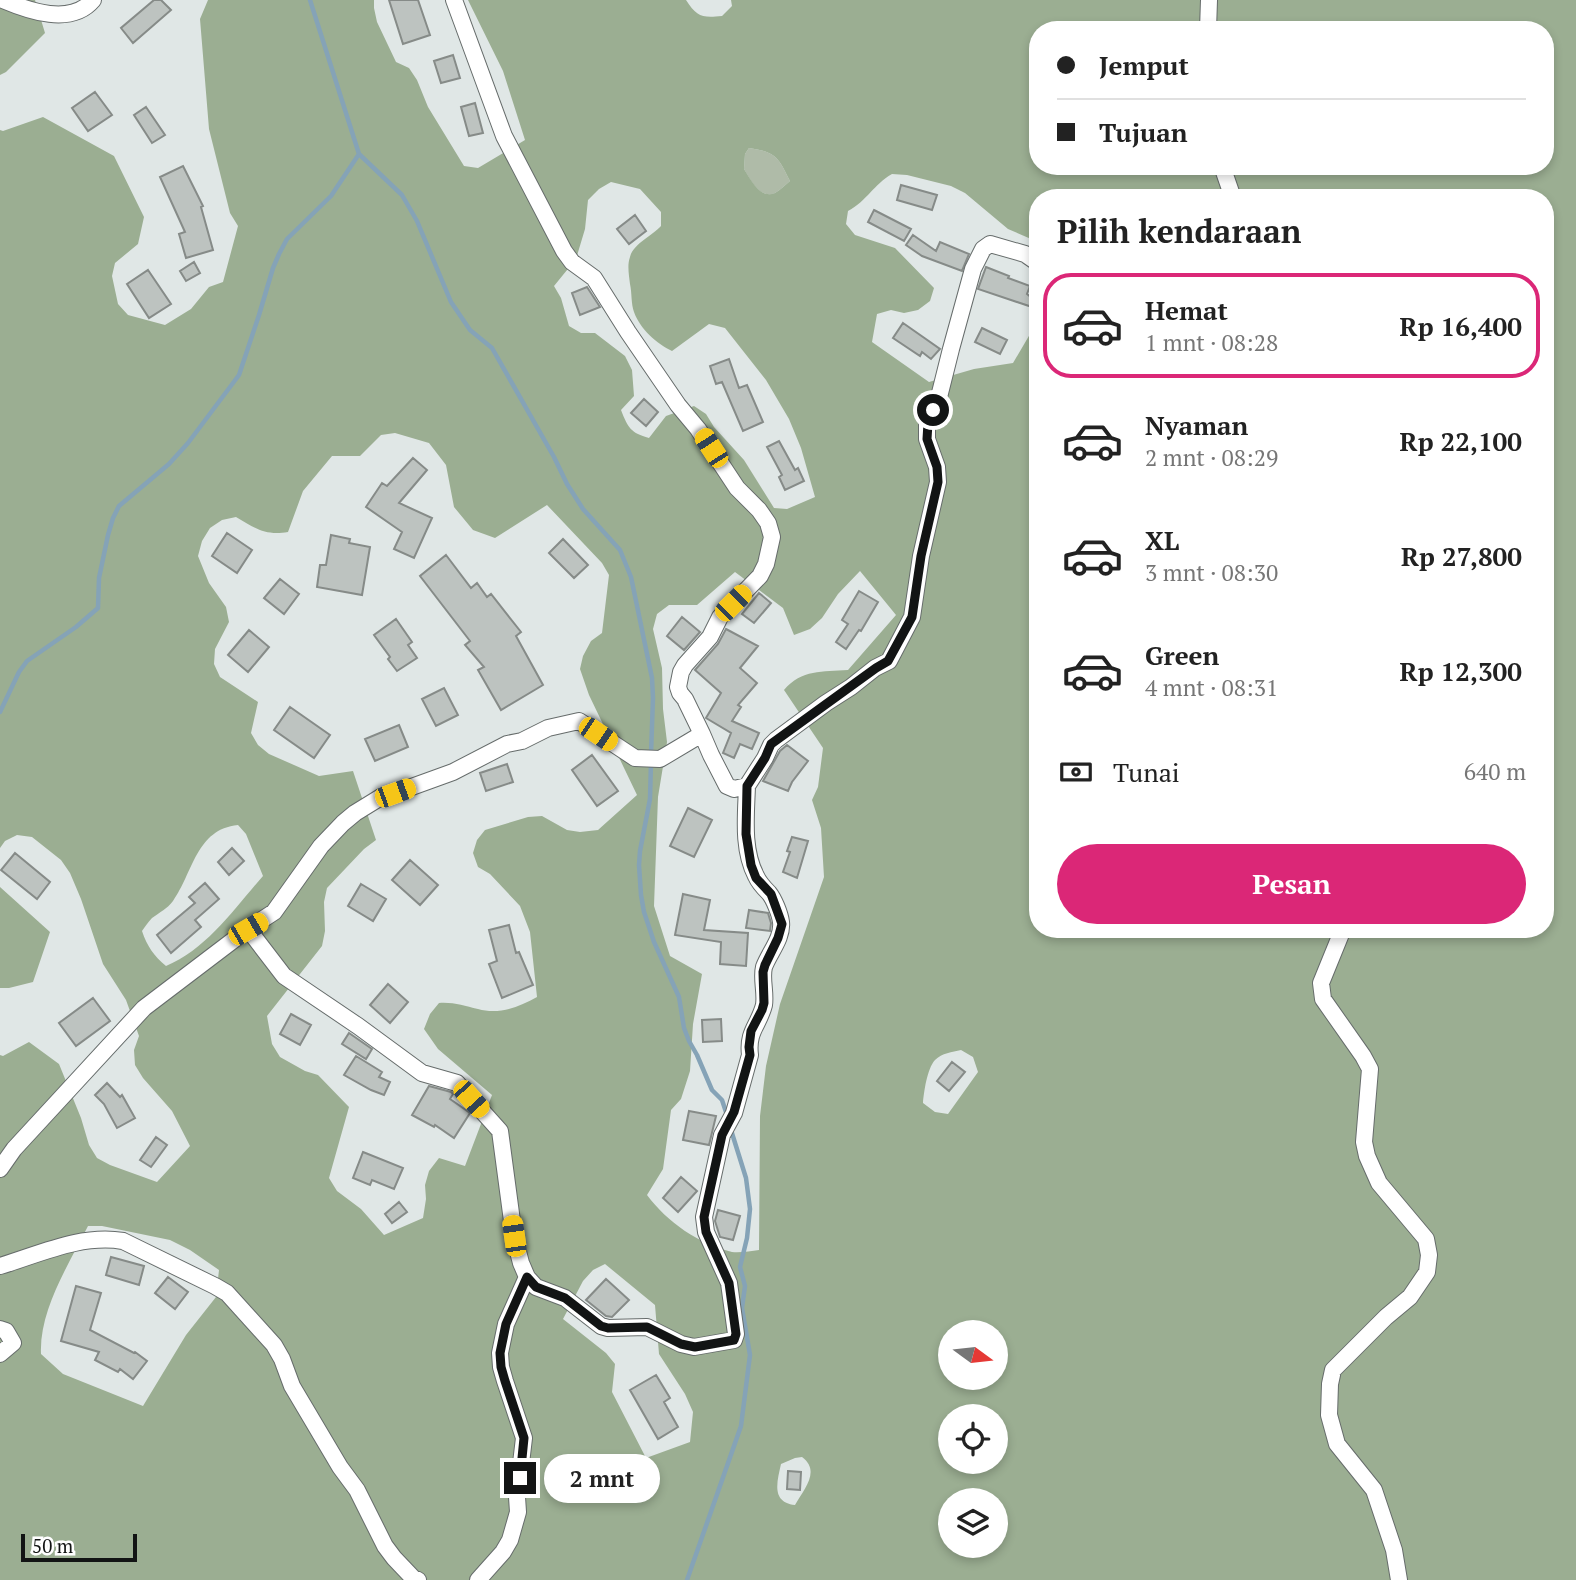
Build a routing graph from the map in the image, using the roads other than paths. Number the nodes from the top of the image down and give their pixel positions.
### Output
1 (3, 0) edge
2 (93, 0) edge
3 (454, 0) edge
4 (1209, 0) edge
5 (1208, 21) edge
6 (1029, 257) edge
7 (702, 734) junction
8 (747, 786) junction
9 (248, 929) junction
10 (1339, 938) edge
11 (0, 1169) edge
12 (0, 1266) edge
13 (527, 1277) junction
14 (0, 1329) edge
15 (0, 1353) edge
16 (418, 1580) edge
17 (478, 1580) edge
18 (1399, 1580) edge

1 - 2 street
3 - 7 street
4 - 5 street
6 - 8 street
7 - 8 street
7 - 9 street
8 - 13 street
9 - 11 street
9 - 13 street
10 - 18 street
12 - 16 street
13 - 17 street
14 - 15 street

